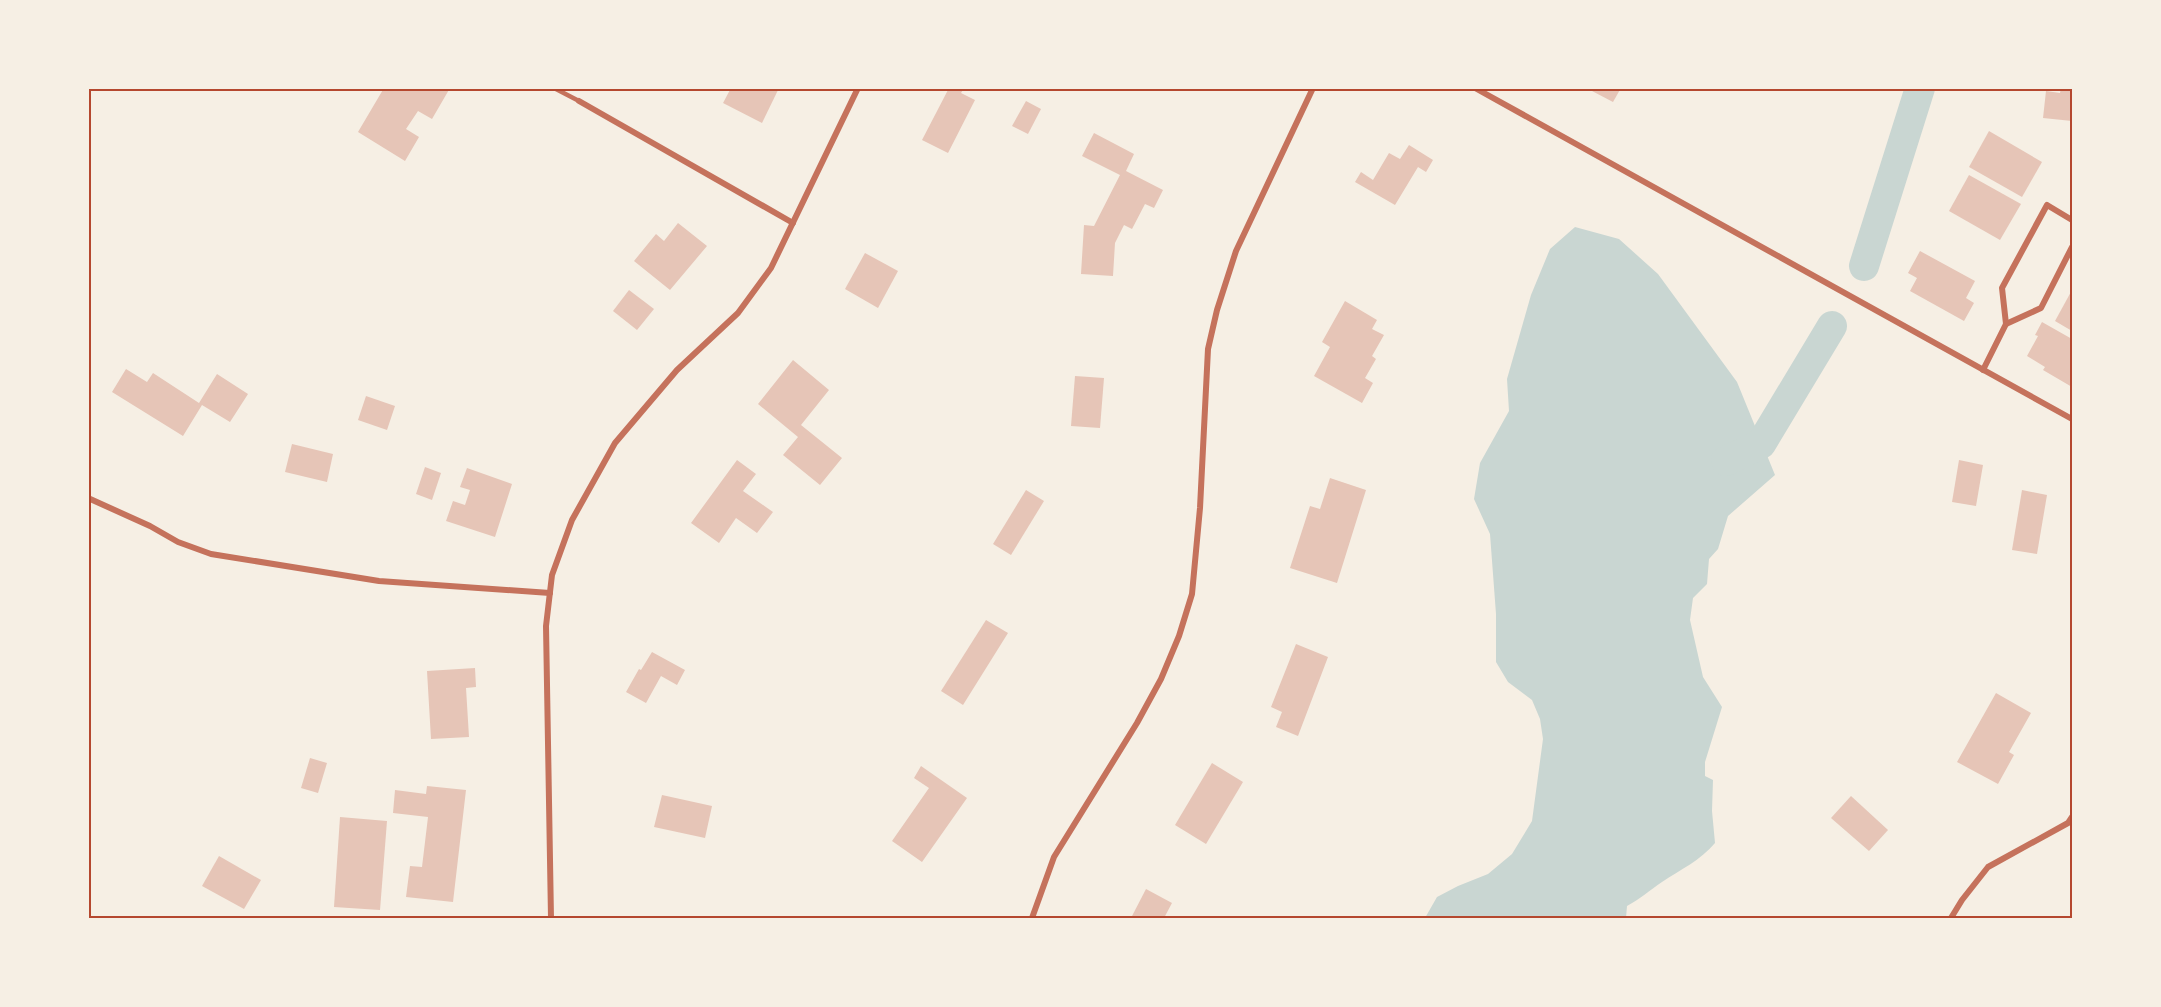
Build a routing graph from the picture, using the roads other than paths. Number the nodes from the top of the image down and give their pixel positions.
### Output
1 (554, 88) edge
2 (858, 88) edge
3 (1313, 88) edge
4 (1474, 88) edge
5 (579, 101) joint
6 (2073, 220) edge
7 (793, 223) junction
8 (2073, 247) edge
9 (2006, 324) junction
10 (1983, 370) junction
11 (2073, 419) edge
12 (88, 498) edge
13 (550, 593) junction
14 (2073, 817) edge
15 (551, 918) edge
16 (1032, 918) edge
17 (1951, 918) edge

1 - 5 lane
2 - 7 street
3 - 16 street
4 - 10 street
5 - 7 street
6 - 9 street
7 - 13 street
8 - 9 street
9 - 10 street
10 - 11 street
12 - 13 street
13 - 15 street
14 - 17 street

